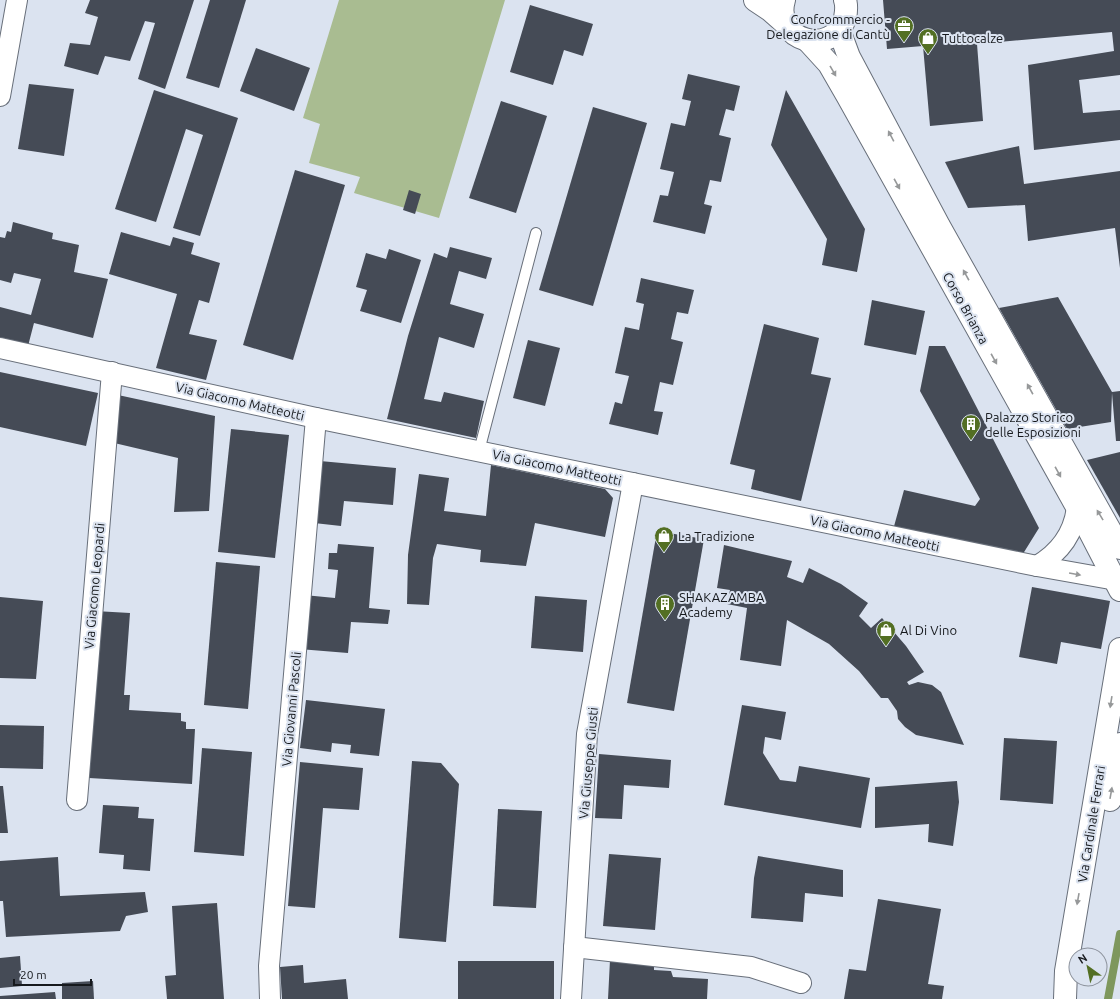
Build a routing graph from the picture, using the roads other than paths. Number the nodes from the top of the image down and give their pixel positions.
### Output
1 (17, 0) edge
2 (755, 0) edge
3 (784, 0) edge
4 (845, 0) edge
5 (787, 25) junction
6 (839, 30) junction
7 (808, 41) junction
8 (0, 96) edge
9 (536, 233) dead end
10 (0, 348) edge
11 (112, 372) junction
12 (316, 418) junction
13 (479, 451) junction
14 (633, 483) junction
15 (1078, 508) junction
16 (1120, 548) edge
17 (1036, 566) junction
18 (1118, 585) edge
19 (1120, 649) edge
20 (1120, 744) edge
21 (77, 800) dead end
22 (574, 947) junction
23 (1084, 947) edge
24 (801, 983) dead end
25 (1075, 987) edge
26 (270, 999) edge
27 (571, 999) edge
28 (1065, 999) edge
29 (1071, 999) edge

1 - 8 street
2 - 5 main road
3 - 5 main road
4 - 6 main road
5 - 7 main road, Corso Brianza
6 - 7 main road
16 -> 6 main road, Corso Brianza
7 -> 15 main road, Corso Brianza
9 - 13 lane
10 - 11 street, Via Giacomo Matteotti
11 - 12 street, Via Giacomo Matteotti
11 - 21 street, Via Giacomo Leopardi
12 - 13 street, Via Giacomo Matteotti
12 - 26 street, Via Giovanni Pascoli
13 - 14 street, Via Giacomo Matteotti
14 - 17 street, Via Giacomo Matteotti
14 - 22 street, Via Giuseppe Giusti
15 - 17 street
15 - 18 main road, Corso Brianza
17 -> 18 street, Via Giacomo Matteotti
19 -> 28 main road, Via Cardinale Ferrari
23 -> 20 main road, Via Cardinale Ferrari
22 - 24 street
22 - 27 street, Via Giuseppe Giusti
25 - 29 main road

